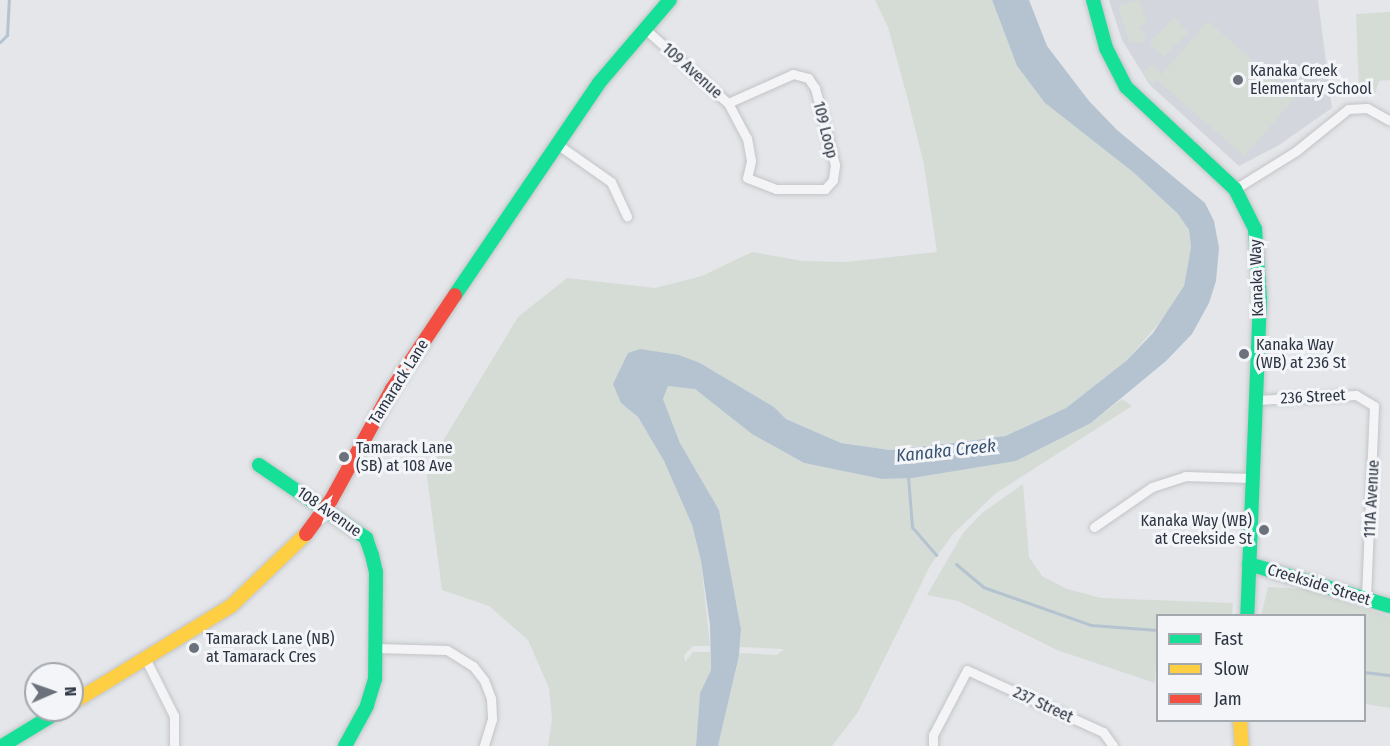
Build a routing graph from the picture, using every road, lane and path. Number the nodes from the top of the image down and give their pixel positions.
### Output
1 (670, 0) edge
2 (1093, 0) edge
3 (644, 28) junction
4 (728, 104) junction
5 (1390, 120) edge
6 (557, 144) junction
7 (744, 179) joint
8 (1235, 189) junction
9 (627, 217) dead end
10 (1256, 400) junction
11 (1370, 400) joint
12 (259, 465) dead end
13 (1251, 478) junction
14 (326, 509) junction
15 (1094, 527) dead end
16 (1249, 564) junction
17 (1366, 600) junction
18 (1390, 606) edge
19 (1247, 614) edge
20 (377, 648) junction
21 (145, 658) junction
22 (84, 696) edge
23 (41, 722) edge
24 (1240, 722) edge
25 (2, 746) edge
26 (174, 746) edge
27 (345, 746) edge
28 (484, 746) edge
29 (933, 746) edge
30 (1113, 746) edge
31 (1242, 746) edge

1 - 3 street, Tamarack Lane
2 - 8 street, Kanaka Way
3 - 4 street, 109 Avenue
3 - 6 street, Tamarack Lane
4 - 7 street, 109 Avenue
4 - 7 street, 109 Loop
5 - 8 street
6 - 9 street
6 - 14 street, Tamarack Lane
8 - 10 street, Kanaka Way
10 - 11 street, 236 Street
10 - 13 street, Kanaka Way
11 - 17 street, 111A Avenue
12 - 14 street, 108 Avenue
13 - 15 street
13 - 16 street, Kanaka Way
14 - 20 street, 108 Avenue
14 - 21 street, Tamarack Lane
16 - 17 street, Creekside Street
16 - 19 street, Kanaka Way
17 - 18 street, Creekside Street
20 - 27 street, 108 Avenue
20 - 28 street
21 - 22 street, Tamarack Lane
21 - 26 street
23 - 25 street
24 - 31 street
29 - 30 street, 237 Street

